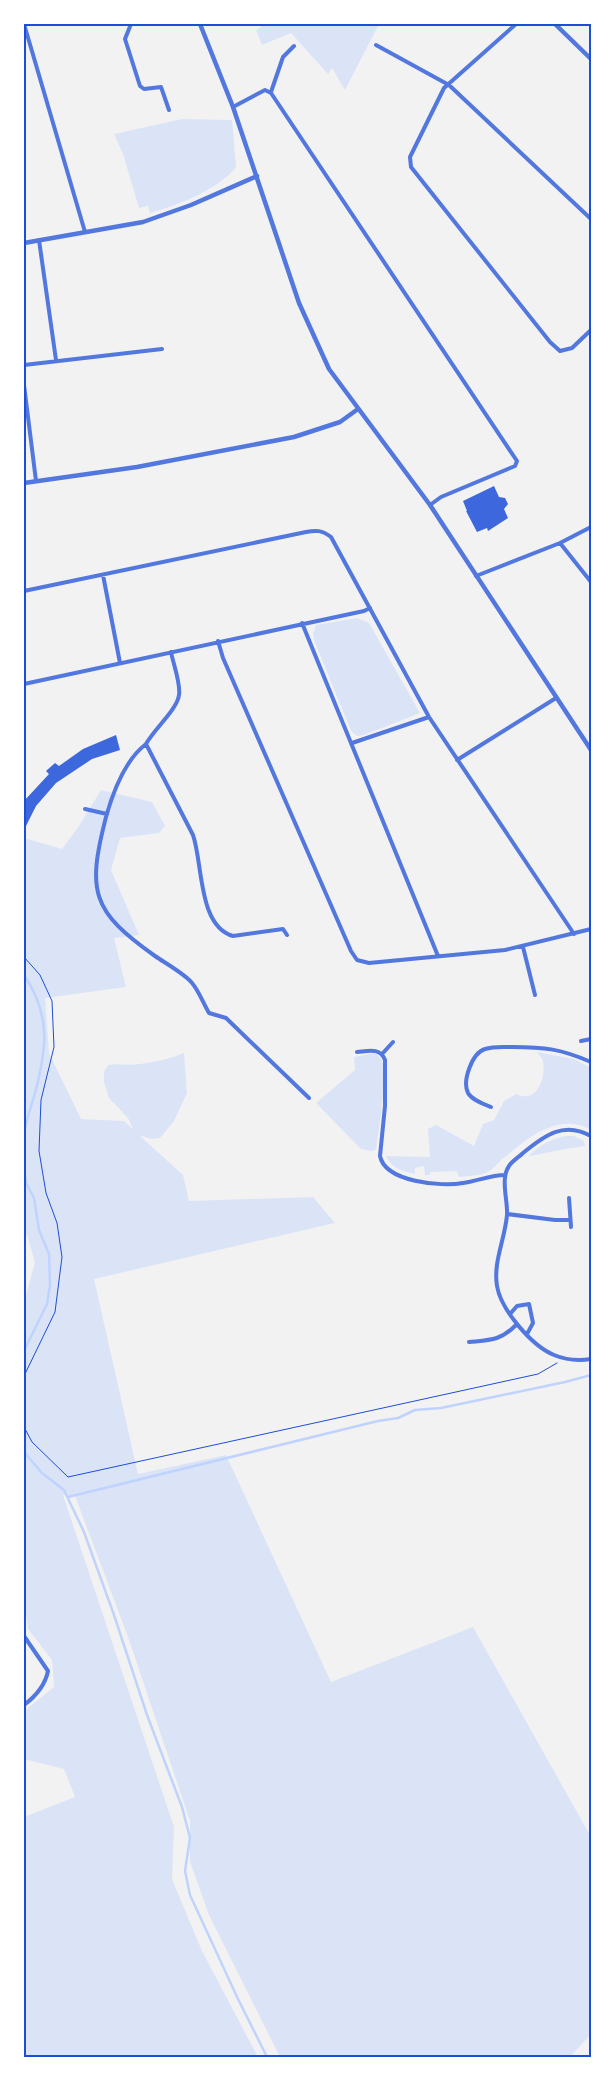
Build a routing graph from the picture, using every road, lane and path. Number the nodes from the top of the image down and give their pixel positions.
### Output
1 (24, 24) edge
2 (131, 24) edge
3 (200, 24) edge
4 (516, 24) edge
5 (555, 24) edge
6 (376, 45) dead end
7 (294, 46) dead end
8 (590, 57) edge
9 (449, 85) junction
10 (271, 92) junction
11 (233, 107) junction
12 (169, 110) dead end
13 (257, 176) junction
14 (591, 219) edge
15 (85, 232) junction
16 (39, 240) junction
17 (24, 243) edge
18 (591, 330) edge
19 (162, 349) dead end
20 (56, 360) junction
21 (24, 365) edge
22 (24, 385) edge
23 (358, 409) junction
24 (36, 480) junction
25 (24, 483) edge
26 (430, 505) junction
27 (591, 527) edge
28 (560, 543) junction
29 (103, 575) junction
30 (476, 576) junction
31 (591, 582) edge
32 (24, 591) edge
33 (370, 608) junction
34 (302, 624) junction
35 (218, 641) junction
36 (171, 652) junction
37 (120, 663) junction
38 (24, 684) edge
39 (556, 698) junction
40 (429, 717) junction
41 (352, 743) junction
42 (146, 744) junction
43 (591, 750) edge
44 (457, 760) junction
45 (85, 809) dead end
46 (107, 814) junction
47 (591, 929) edge
48 (574, 934) junction
49 (287, 935) dead end
50 (523, 947) junction
51 (438, 956) junction
52 (24, 958) edge
53 (534, 995) dead end
54 (591, 1039) edge
55 (581, 1041) dead end
56 (393, 1042) dead end
57 (357, 1052) dead end
58 (382, 1054) junction
59 (591, 1062) edge
60 (309, 1098) dead end
61 (491, 1107) dead end
62 (591, 1136) edge
63 (505, 1175) junction
64 (569, 1198) dead end
65 (507, 1214) junction
66 (570, 1220) junction
67 (571, 1226) dead end
68 (510, 1314) junction
69 (516, 1325) junction
70 (528, 1334) junction
71 (469, 1342) dead end
72 (591, 1359) edge
73 (556, 1363) dead end
74 (24, 1376) edge
75 (24, 1427) edge
76 (24, 1636) edge
77 (24, 1705) edge

1 - 15 street
2 - 12 street
3 - 11 street
4 - 9 street
5 - 8 street
6 - 9 street
7 - 10 street
9 - 14 street
9 - 18 street
10 - 11 street
10 - 26 street
11 - 13 street
13 - 15 street
13 - 23 street
15 - 16 street
16 - 17 street
16 - 20 street
19 - 20 street
20 - 21 street
22 - 24 street
23 - 24 street
23 - 26 street
24 - 25 street
26 - 30 street
27 - 28 street
28 - 30 street
28 - 31 street
29 - 32 street
29 - 33 street
29 - 37 street
30 - 39 street
33 - 34 street
33 - 40 street
34 - 35 street
34 - 41 street
35 - 36 street
35 - 51 street
36 - 37 street
36 - 42 street
37 - 38 street
39 - 43 street
39 - 44 street
40 - 41 street
40 - 44 street
41 - 51 street
42 - 46 street
42 - 49 street
44 - 48 street
45 - 46 street
46 - 60 street
47 - 48 street
48 - 50 street
50 - 51 street
50 - 53 street
52 - 74 path
54 - 55 street
56 - 58 street
57 - 58 street
58 - 63 street
59 - 61 street
62 - 63 street
63 - 65 street
64 - 66 street
65 - 66 street
65 - 68 street
66 - 67 street
68 - 69 street
68 - 70 street
69 - 70 street
69 - 71 street
70 - 72 street
73 - 75 path
76 - 77 street

